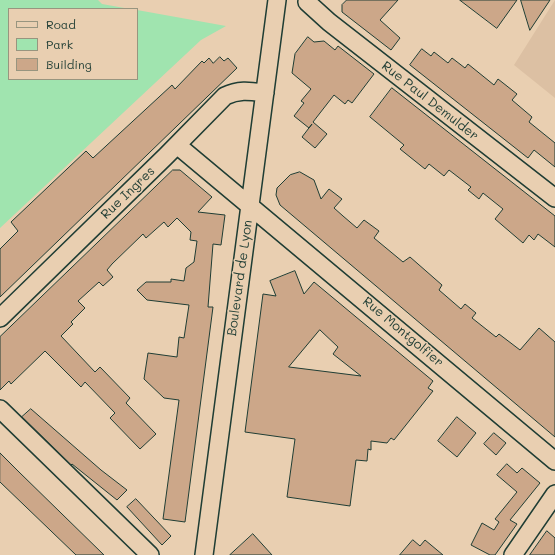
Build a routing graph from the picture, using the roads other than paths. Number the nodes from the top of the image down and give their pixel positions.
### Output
1 (277, 0) edge
2 (306, 1) edge
3 (265, 93) junction
4 (177, 145) junction
5 (555, 198) edge
6 (250, 204) junction
7 (0, 318) edge
8 (0, 409) edge
9 (555, 461) edge
10 (555, 494) edge
11 (150, 555) edge
12 (204, 555) edge
13 (513, 555) edge

1 - 3 street, Boulevard de Lyon
2 - 5 street, Rue Paul Demulder
3 - 4 street, Rue Ingres
3 - 6 street, Boulevard de Lyon
4 - 6 street, Rue Montgolfier
4 - 7 street, Rue Ingres
6 - 9 street, Rue Montgolfier
6 - 12 street, Boulevard de Lyon
8 - 11 street
10 - 13 street

